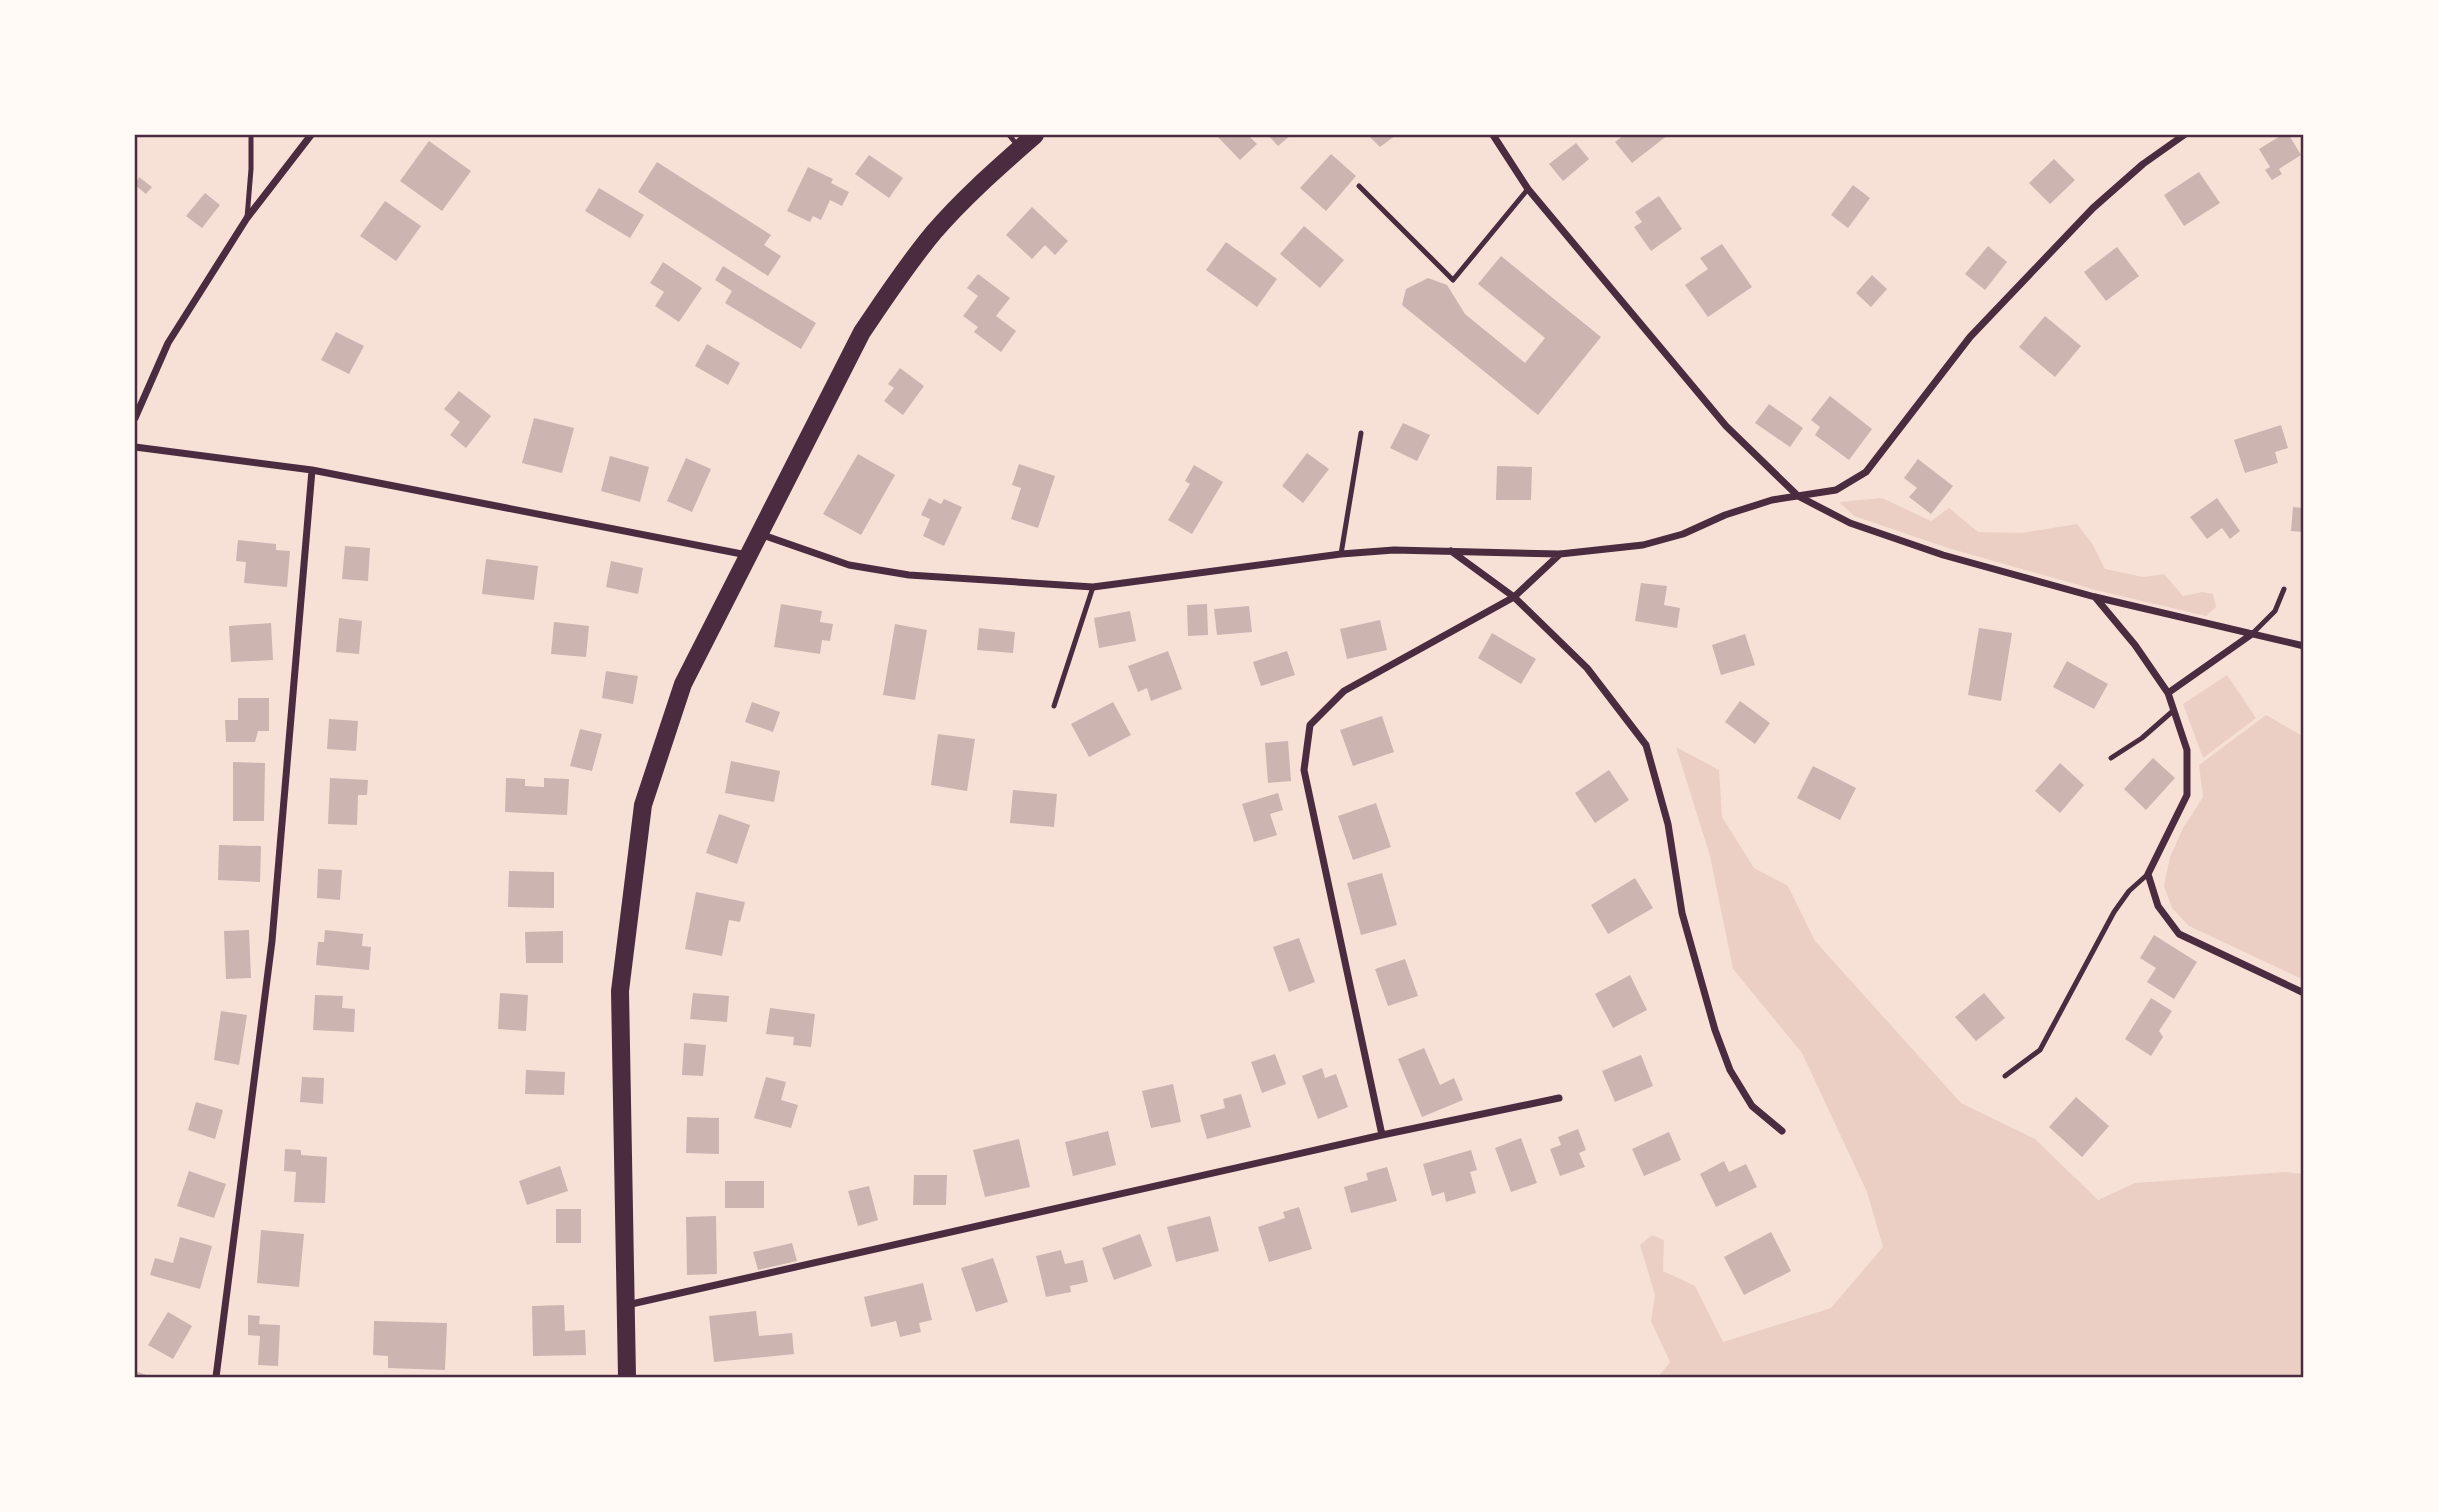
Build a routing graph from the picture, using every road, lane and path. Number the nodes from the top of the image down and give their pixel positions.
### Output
1 (251, 135) edge
2 (311, 135) edge
3 (1035, 135) edge
4 (1493, 135) edge
5 (2184, 135) edge
6 (1014, 142) edge
7 (1359, 187) dead end
8 (1528, 189) junction
9 (247, 218) junction
10 (135, 418) edge
11 (1361, 433) dead end
12 (135, 447) edge
13 (312, 470) junction
14 (1798, 496) junction
15 (760, 533) junction
16 (1451, 551) junction
17 (1341, 554) junction
18 (1560, 554) junction
19 (748, 555) junction
20 (1093, 587) junction
21 (2284, 589) dead end
22 (1514, 597) junction
23 (2095, 597) junction
24 (2252, 635) junction
25 (2304, 646) edge
26 (2168, 693) junction
27 (1054, 706) dead end
28 (2174, 710) junction
29 (2110, 758) dead end
30 (2148, 874) junction
31 (2304, 993) edge
32 (2005, 1076) dead end
33 (1559, 1098) dead end
34 (1782, 1131) dead end
35 (1382, 1135) junction
36 (625, 1305) junction
37 (216, 1377) edge
38 (627, 1377) edge

1 - 9 lane
2 - 9 street
3 - 6 main road
4 - 8 street
5 - 14 street
6 - 15 main road
7 - 8 lane
8 - 14 street
9 - 10 street
11 - 17 lane
12 - 13 street
13 - 19 street
13 - 37 street
14 - 18 street
14 - 23 street
15 - 19 main road
15 - 20 street
16 - 17 street
16 - 18 street
16 - 22 street
17 - 20 street
18 - 22 street
19 - 36 main road
20 - 27 lane
21 - 24 lane
22 - 34 street
22 - 35 street
23 - 24 street
23 - 26 street
24 - 25 street
24 - 26 street
26 - 28 street
28 - 29 lane
28 - 30 street
30 - 31 street
30 - 32 lane
33 - 35 street
35 - 36 street
36 - 38 main road

